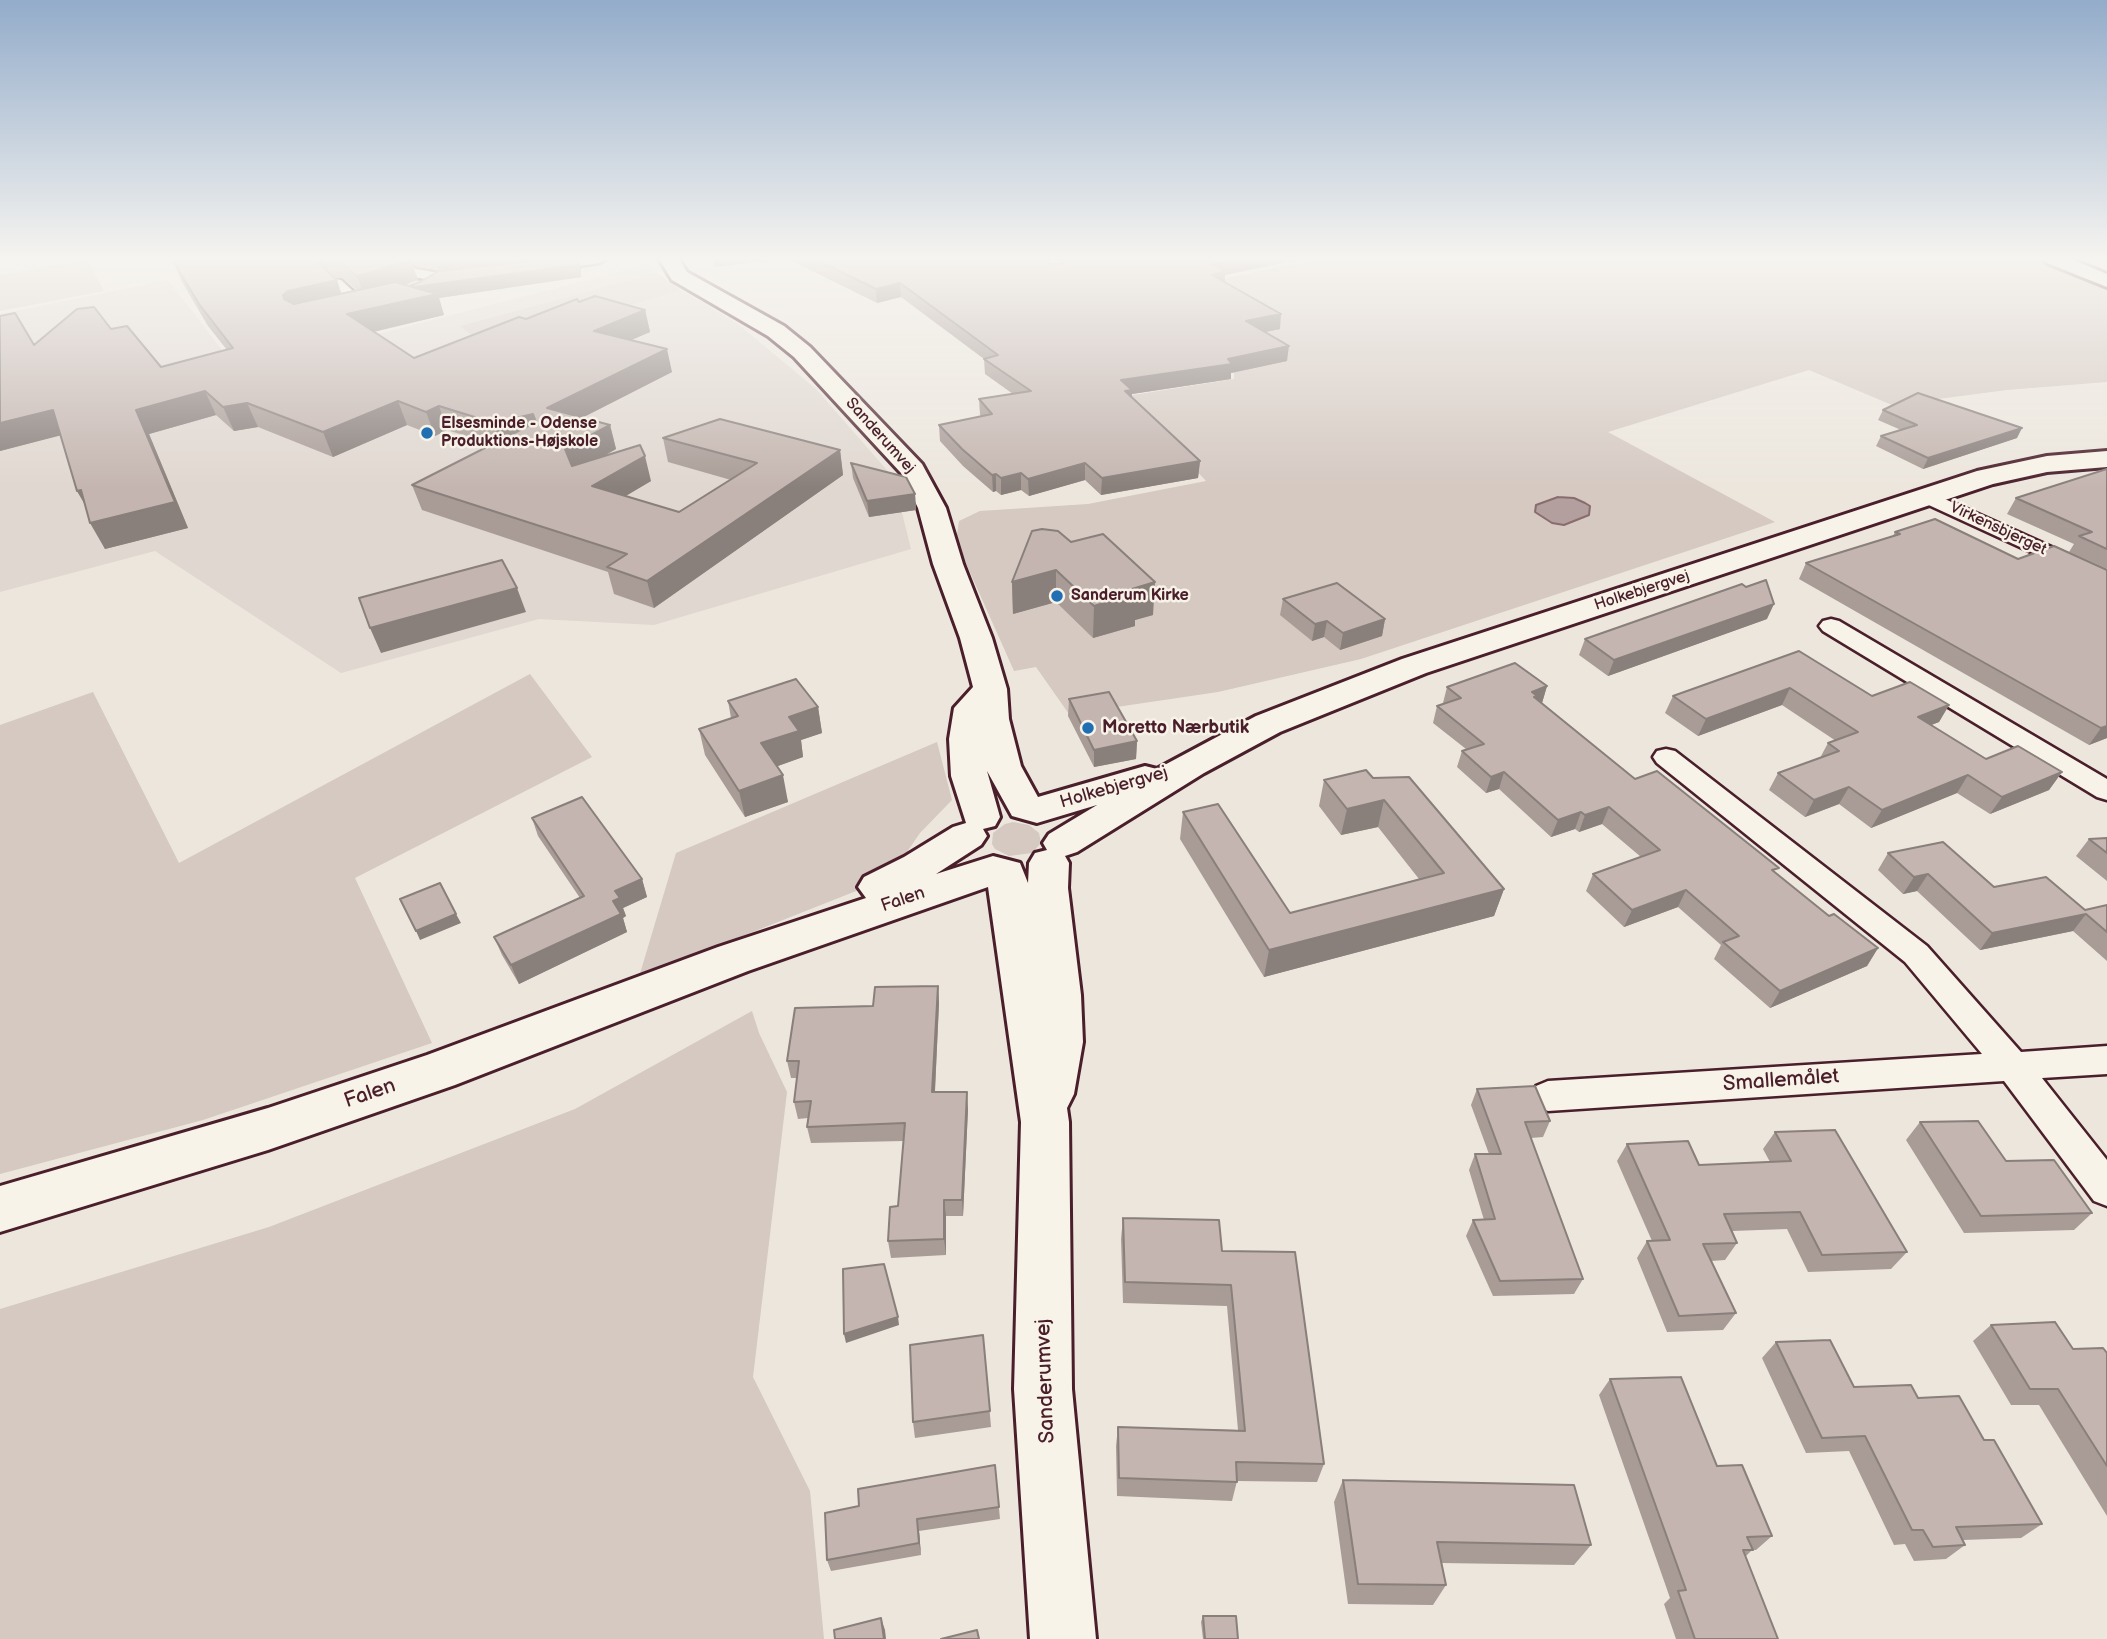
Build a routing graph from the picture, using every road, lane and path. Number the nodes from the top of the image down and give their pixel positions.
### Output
1 (782, 335) edge
2 (2107, 459) edge
3 (1927, 497) junction
4 (2107, 580) edge
5 (1831, 626) dead end
6 (990, 689) junction
7 (1666, 757) dead end
8 (1191, 765) junction
9 (2107, 791) edge
10 (1031, 809) junction
11 (974, 826) junction
12 (1056, 853) junction
13 (1000, 871) junction
14 (733, 959) junction
15 (2107, 1060) edge
16 (2013, 1066) junction
17 (1548, 1096) dead end
18 (1045, 1122) junction
19 (2107, 1189) edge
20 (0, 1209) edge
21 (1063, 1639) edge

1 - 6 street, Sanderumvej
2 - 3 street, Holkebjergvej
3 - 4 street, Virkensbjerget
3 - 8 street, Holkebjergvej
5 - 9 street
6 - 10 street, Sanderumvej
6 - 11 street
7 - 16 street
8 - 10 street, Holkebjergvej
8 - 12 street, Holkebjergvej
10 - 11 street
10 - 12 street
11 - 13 street
11 - 14 street, Falen
12 - 13 street
12 - 18 street, Sanderumvej
13 - 14 street, Falen
13 - 18 street, Sanderumvej
14 - 20 street, Falen
15 - 16 street, Smallemålet
16 - 17 street, Smallemålet
16 - 19 street
18 - 21 street, Sanderumvej

